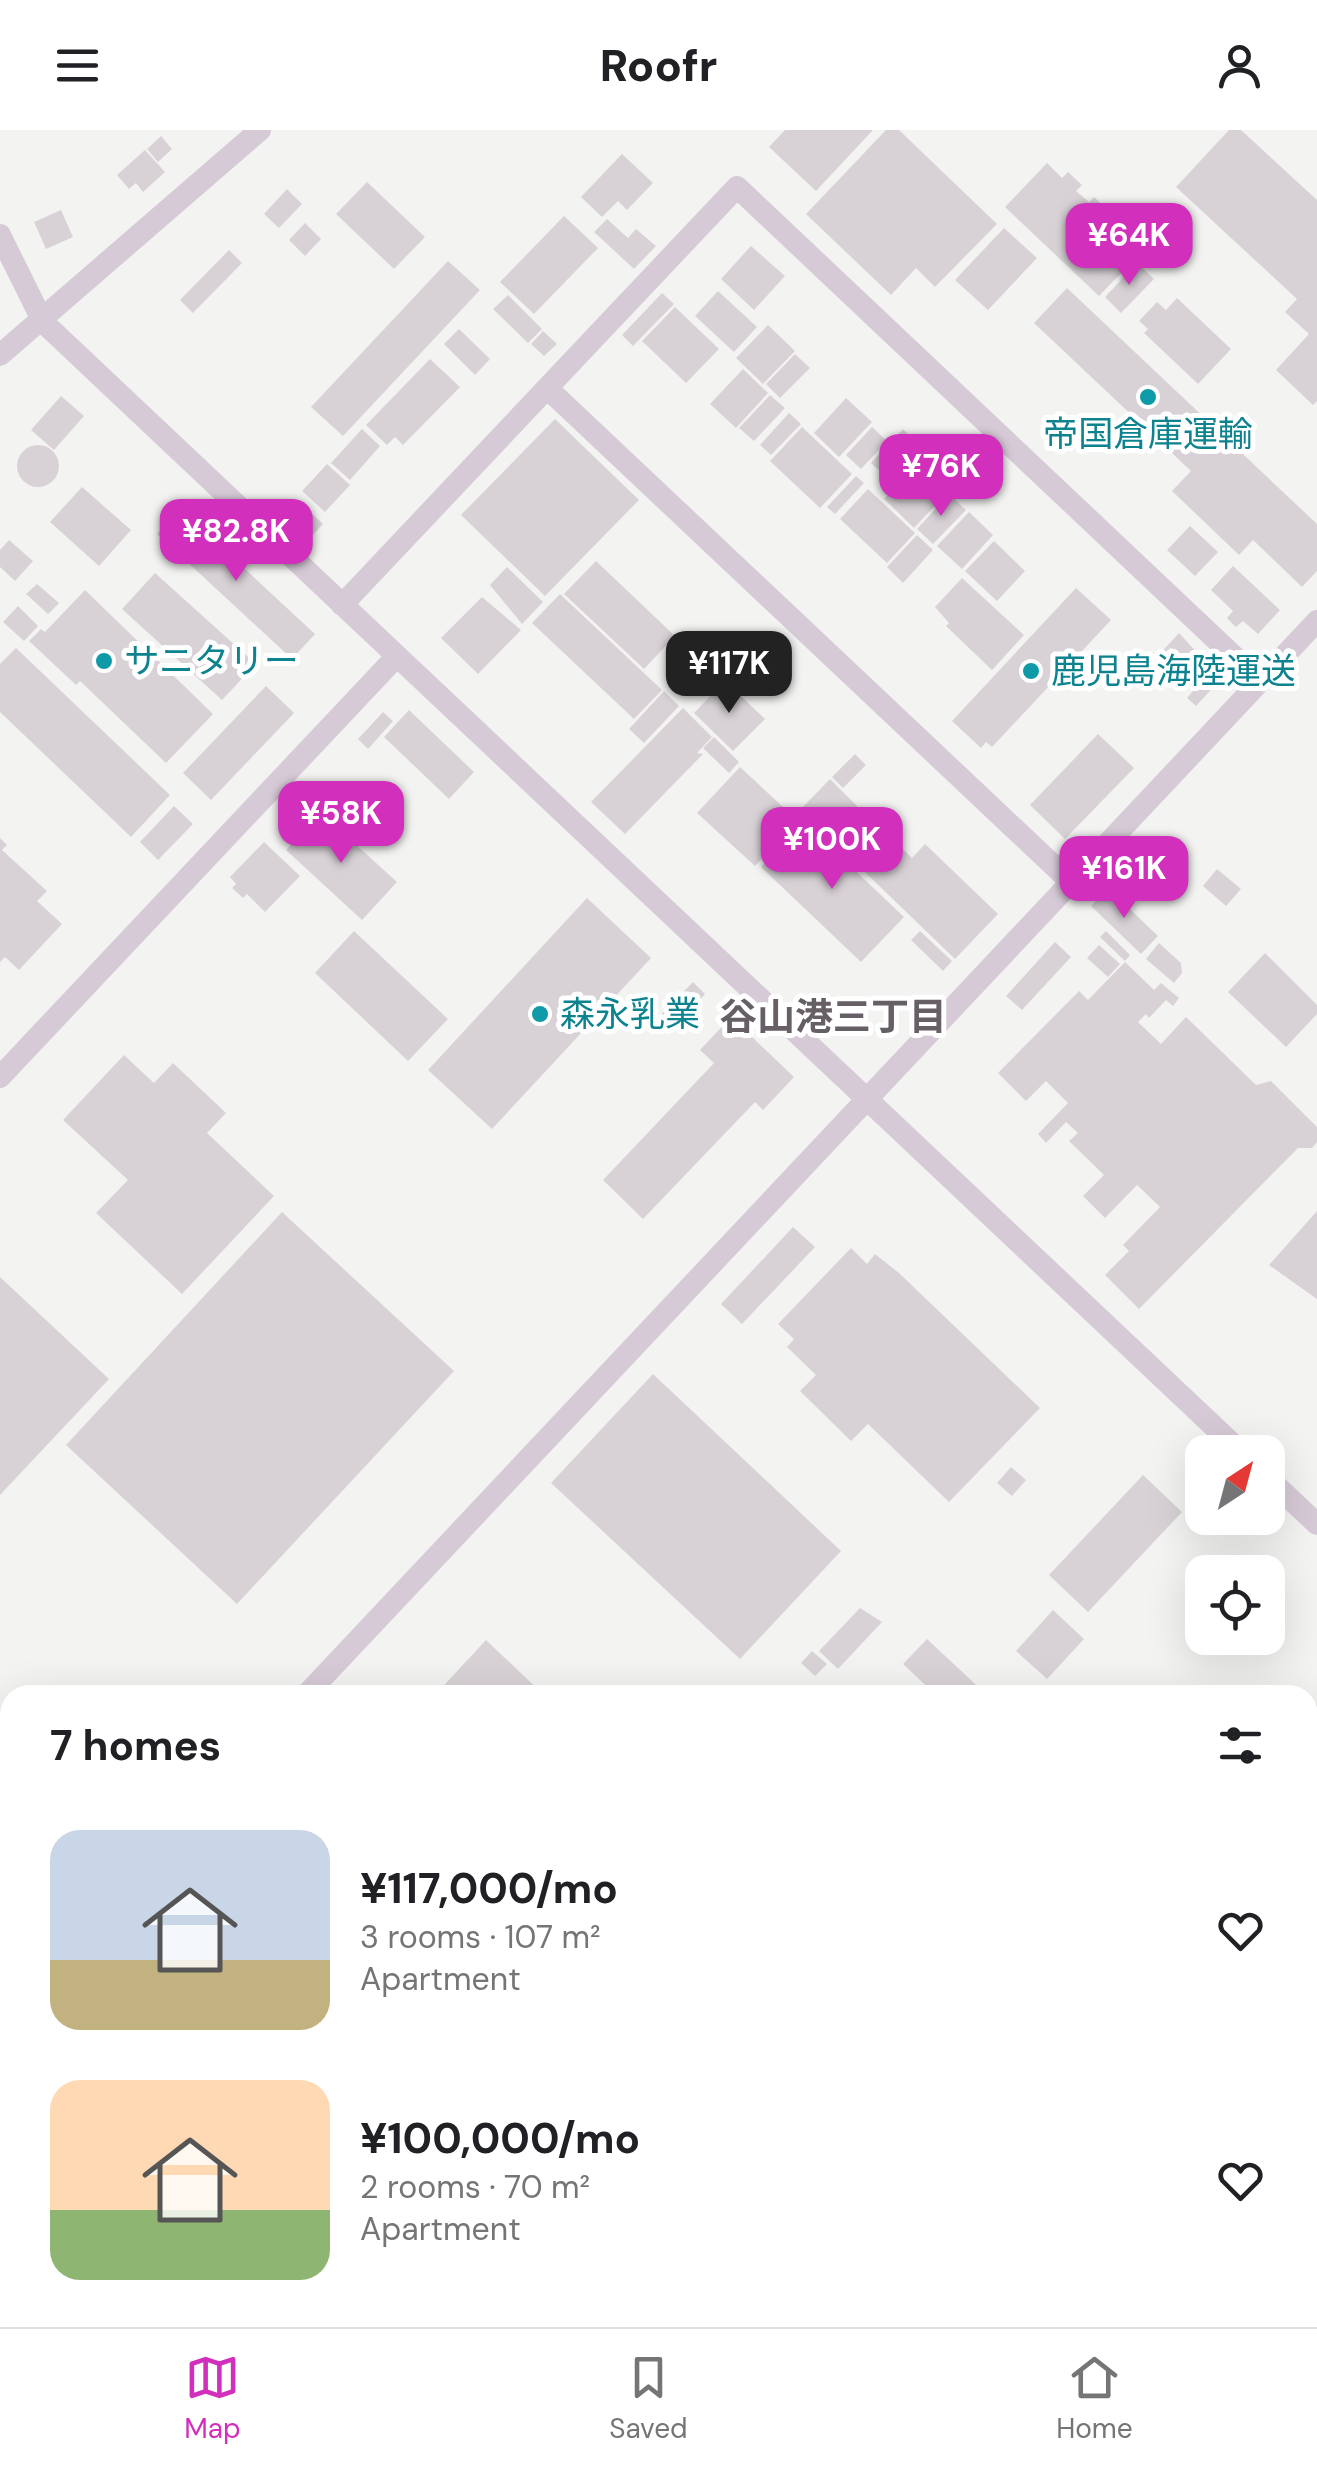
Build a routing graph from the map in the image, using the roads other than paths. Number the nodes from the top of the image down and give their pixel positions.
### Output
1 (260, 130) edge
2 (0, 235) edge
3 (44, 322) junction
4 (0, 355) edge
5 (547, 388) junction
6 (342, 604) junction
7 (1317, 621) edge
8 (397, 656) junction
9 (1260, 681) junction
10 (1071, 882) junction
11 (0, 1077) edge
12 (866, 1100) junction
13 (1223, 1435) edge
14 (1285, 1494) edge
15 (1317, 1524) edge
16 (315, 1685) edge

1 - 3 street
2 - 3 street
3 - 4 street
3 - 6 street
5 - 6 street
5 - 9 street
5 - 10 street
6 - 8 street
7 - 9 street
8 - 11 street
8 - 12 street
9 - 10 street
10 - 12 street
12 - 13 street
12 - 16 street
14 - 15 street

